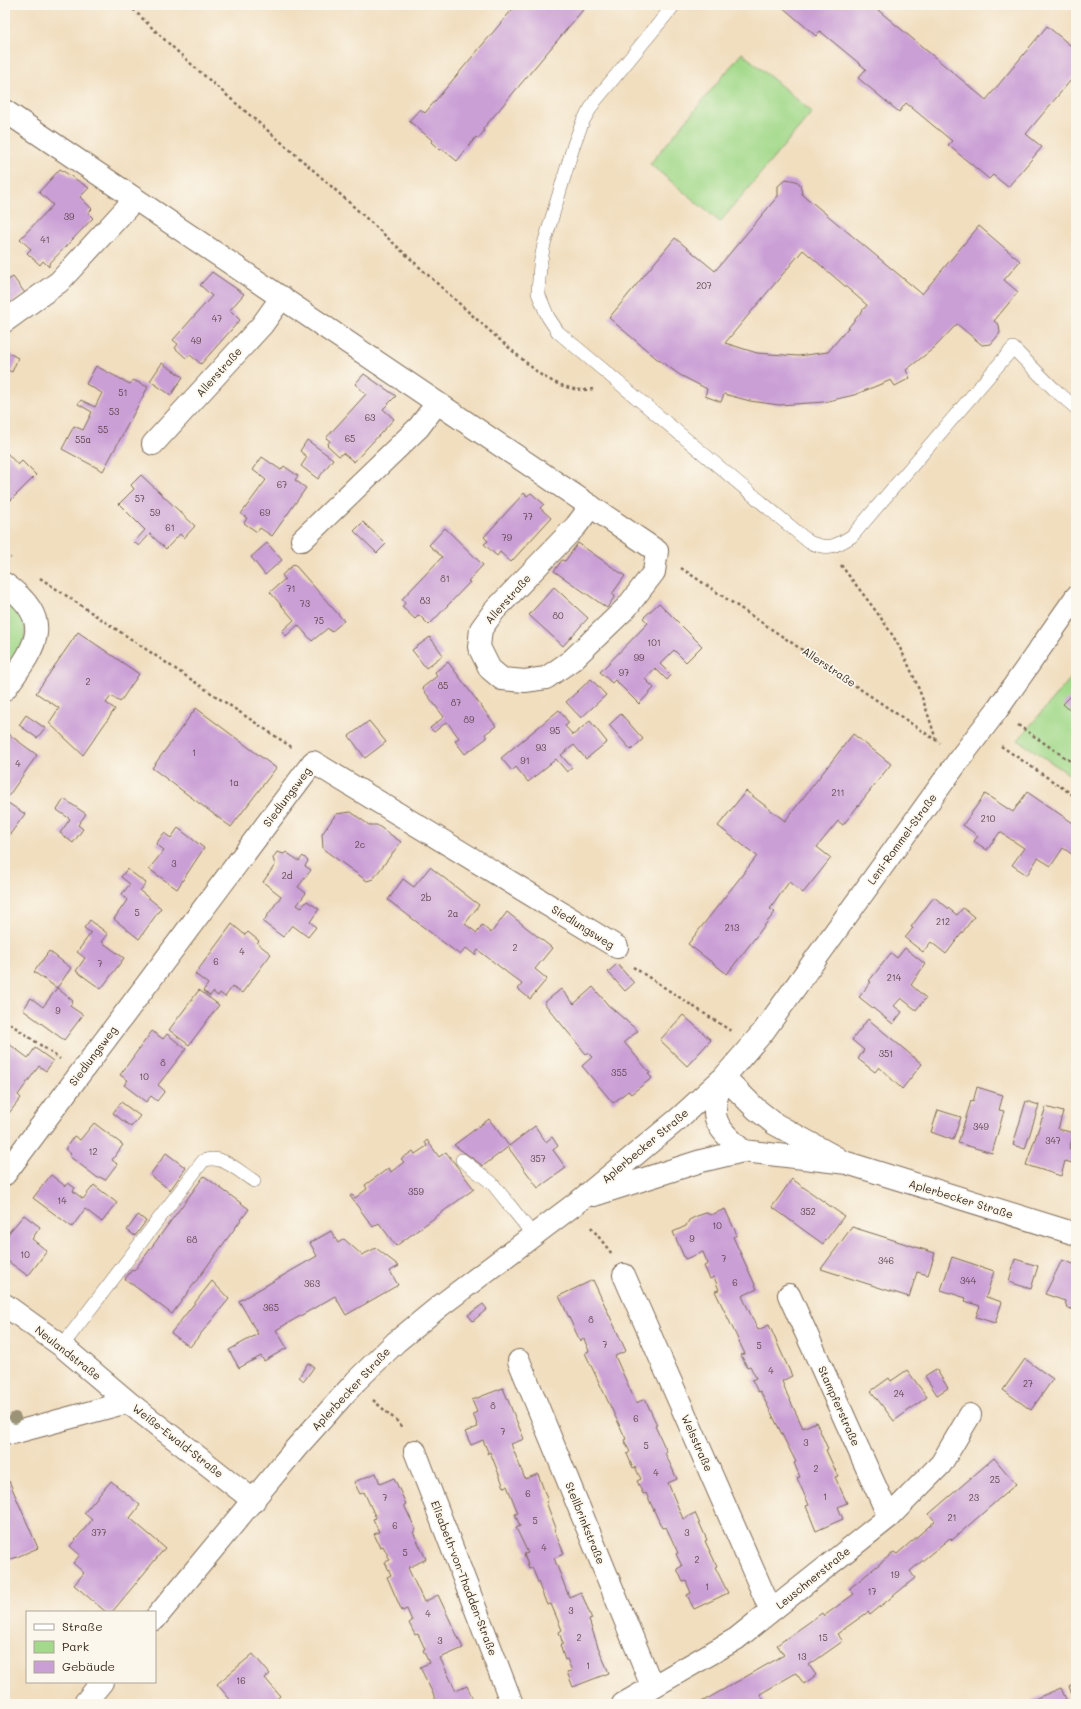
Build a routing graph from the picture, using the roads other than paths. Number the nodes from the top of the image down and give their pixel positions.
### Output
1 (674, 5) edge
2 (5, 111) edge
3 (135, 198) junction
4 (282, 297) junction
5 (5, 321) edge
6 (437, 402) junction
7 (1076, 408) edge
8 (153, 444) dead end
9 (591, 506) junction
10 (302, 540) dead end
11 (5, 584) edge
12 (1076, 597) edge
13 (5, 689) edge
14 (617, 947) road end
15 (724, 1077) junction
16 (743, 1151) junction
17 (462, 1160) dead end
18 (847, 1164) junction
19 (5, 1174) edge
20 (254, 1181) dead end
21 (583, 1198) junction
22 (1076, 1234) edge
23 (534, 1236) junction
24 (624, 1276) dead end
25 (788, 1295) dead end
26 (5, 1305) edge
27 (62, 1346) junction
28 (519, 1361) dead end
29 (128, 1402) junction
30 (970, 1415) dead end
31 (5, 1429) edge
32 (416, 1451) dead end
33 (254, 1501) junction
34 (889, 1517) junction
35 (771, 1612) junction
36 (156, 1618) edge
37 (101, 1683) edge
38 (652, 1686) junction
39 (84, 1704) edge
40 (512, 1704) edge
41 (623, 1704) edge

1 - 7 lane
2 - 3 street
3 - 4 street
3 - 5 street
4 - 6 street
4 - 8 street, Allerstraße
6 - 9 street
6 - 10 street
9 - 9 street, Allerstraße
11 - 13 street
12 - 15 street, Leni-Rommel-Straße
14 - 19 street, Siedlungsweg
15 - 16 street
15 - 18 street, Aplerbecker Straße
15 - 21 street, Aplerbecker Straße
16 - 18 street, Aplerbecker Straße
16 - 21 street, Aplerbecker Straße
17 - 23 lane
18 - 22 street, Aplerbecker Straße
20 - 27 lane
21 - 23 street, Aplerbecker Straße
23 - 33 street, Aplerbecker Straße
24 - 35 street, Welsstraße
25 - 34 street, Stampferstraße
26 - 27 street, Neulandstraße
27 - 29 street, Neulandstraße
28 - 38 street, Stellbrinkstraße
29 - 31 street, Weiße-Ewald-Straße
29 - 33 street, Weiße-Ewald-Straße
30 - 34 street, Leuschnerstraße
32 - 40 street, Elisabeth-von-Thadden-Straße
33 - 36 street, Aplerbecker Straße
34 - 35 street, Leuschnerstraße
35 - 38 street, Leuschnerstraße
37 - 39 street
38 - 41 street, Leuschnerstraße

